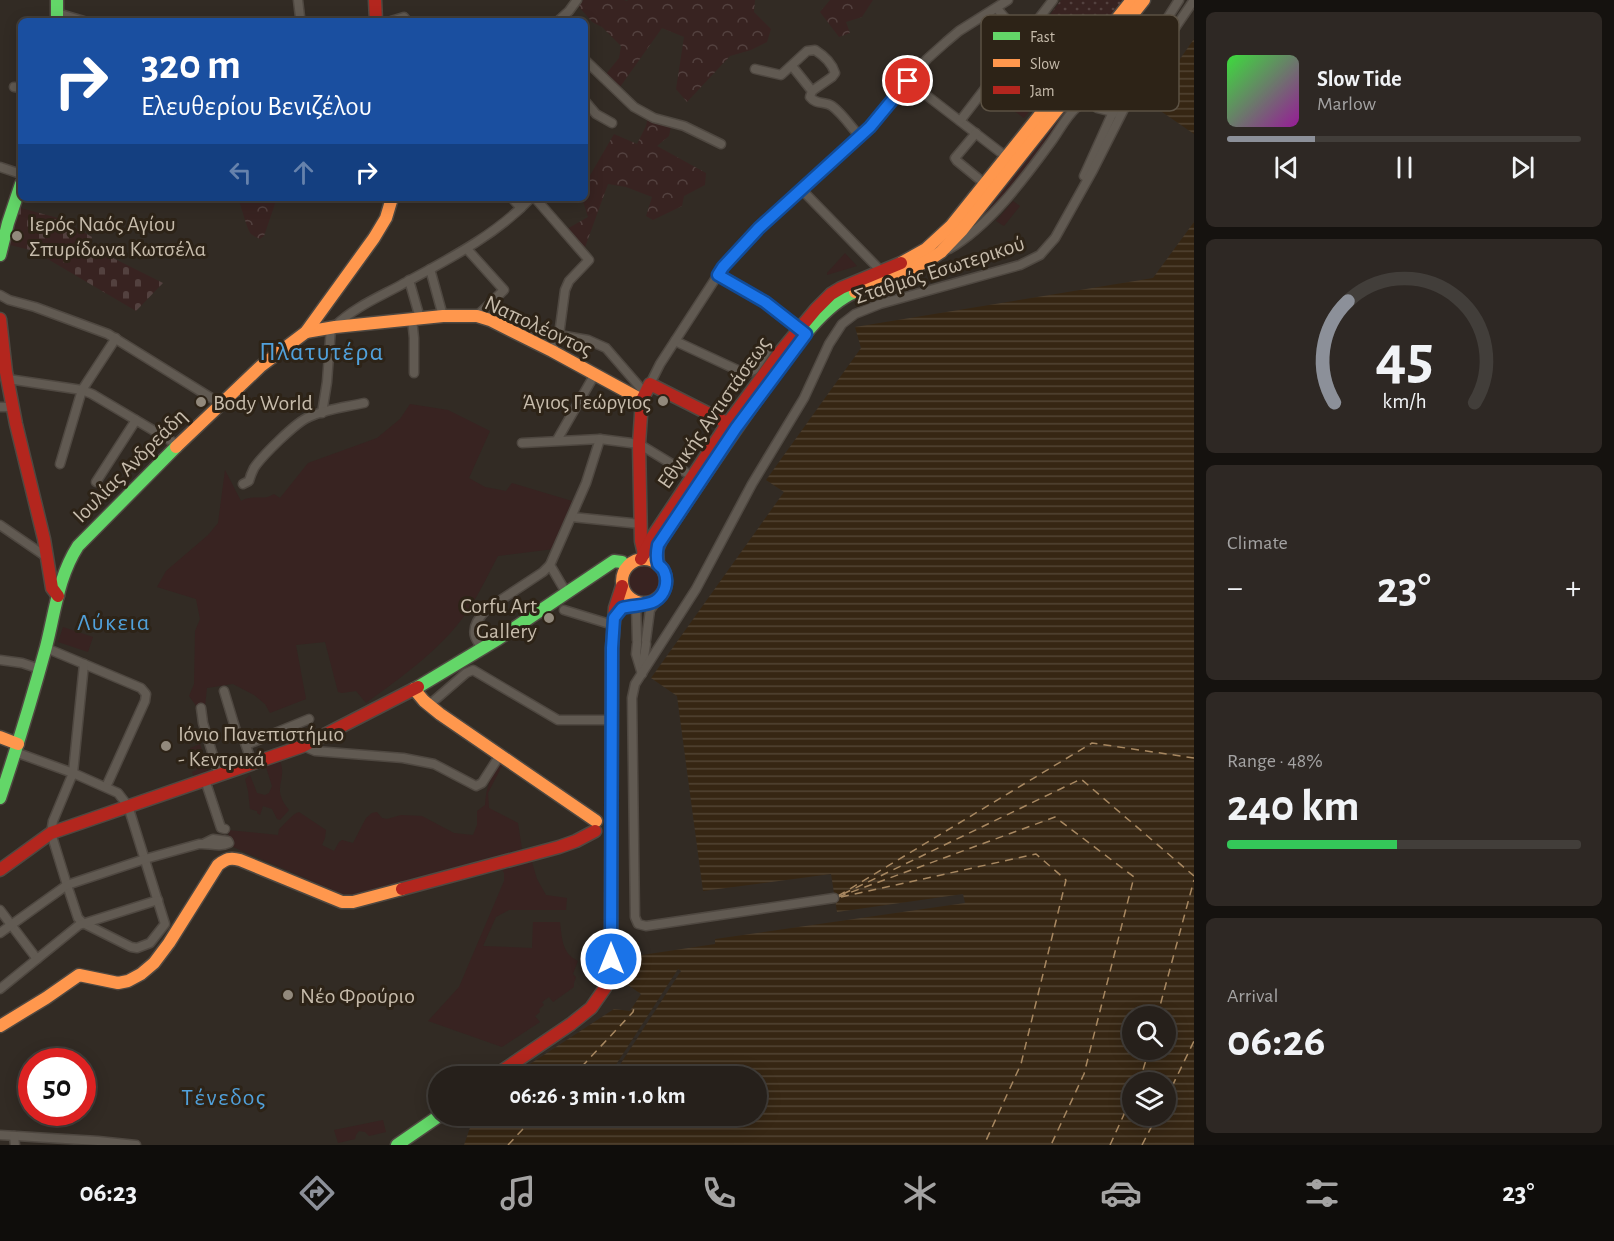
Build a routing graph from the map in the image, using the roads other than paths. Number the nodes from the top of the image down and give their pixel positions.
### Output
1 (298, 0) edge
2 (374, 0) edge
3 (577, 0) edge
4 (1008, 0) edge
5 (1053, 0) edge
6 (1132, 0) edge
7 (1144, 0) edge
8 (1179, 0) edge
9 (1194, 0) edge
10 (997, 8) junction
11 (57, 11) edge
12 (985, 15) edge
13 (1002, 15) edge
14 (1041, 15) edge
15 (1121, 15) edge
16 (1132, 15) edge
17 (1170, 15) edge
18 (300, 17) dead end
19 (76, 18) edge
20 (376, 18) edge
21 (561, 18) edge
22 (981, 18) edge
23 (1179, 22) edge
24 (588, 63) edge
25 (792, 66) junction
26 (755, 69) dead end
27 (908, 81) junction
28 (812, 91) junction
29 (981, 93) edge
30 (588, 105) edge
31 (1045, 111) edge
32 (1050, 111) edge
33 (1074, 111) edge
34 (1098, 111) edge
35 (1116, 111) joint
36 (960, 121) junction
37 (612, 123) dead end
38 (1106, 126) junction
39 (976, 133) junction
40 (860, 137) junction
41 (721, 144) dead end
42 (1023, 153) junction
43 (1007, 156) junction
44 (0, 167) edge
45 (18, 173) edge
46 (985, 184) junction
47 (802, 190) junction
48 (18, 191) edge
49 (1079, 194) junction
50 (391, 201) edge
51 (515, 201) edge
52 (529, 201) edge
53 (536, 201) edge
54 (521, 208) junction
55 (3, 226) edge
56 (466, 249) junction
57 (941, 252) junction
58 (0, 255) edge
59 (430, 269) junction
60 (718, 275) junction
61 (876, 277) junction
62 (409, 280) junction
63 (0, 295) edge
64 (321, 312) junction
65 (443, 316) junction
66 (477, 316) junction
67 (0, 319) edge
68 (416, 319) junction
69 (333, 327) junction
70 (802, 331) junction
71 (306, 332) junction
72 (559, 335) junction
73 (116, 338) junction
74 (675, 341) junction
75 (769, 348) dead end
76 (552, 351) junction
77 (414, 373) dead end
78 (595, 374) junction
79 (762, 375) junction
80 (8, 380) junction
81 (82, 390) junction
82 (645, 392) junction
83 (364, 403) dead end
84 (221, 404) junction
85 (0, 407) edge
86 (14, 407) junction
87 (322, 413) junction
88 (136, 420) junction
89 (732, 425) junction
90 (600, 439) junction
91 (557, 440) junction
92 (522, 443) dead end
93 (639, 444) junction
94 (178, 446) junction
95 (60, 464) dead end
96 (697, 479) junction
97 (96, 482) dead end
98 (243, 484) dead end
99 (572, 517) junction
100 (640, 524) junction
101 (0, 525) edge
102 (642, 557) junction
103 (49, 561) junction
104 (658, 564) junction
105 (550, 565) junction
106 (626, 568) junction
107 (66, 569) junction
108 (622, 586) junction
109 (567, 594) junction
110 (58, 596) junction
111 (658, 599) junction
112 (639, 604) junction
113 (564, 610) dead end
114 (614, 621) junction
115 (641, 642) junction
116 (46, 648) junction
117 (482, 649) junction
118 (0, 660) edge
119 (84, 664) junction
120 (40, 669) junction
121 (642, 674) junction
122 (414, 689) junction
123 (224, 691) dead end
124 (429, 705) junction
125 (201, 708) dead end
126 (309, 719) dead end
127 (611, 720) junction
128 (0, 737) edge
129 (246, 745) junction
130 (303, 746) junction
131 (16, 748) junction
132 (500, 755) junction
133 (252, 763) junction
134 (73, 773) junction
135 (219, 775) junction
136 (205, 780) junction
137 (106, 788) junction
138 (0, 798) edge
139 (128, 806) junction
140 (611, 817) junction
141 (595, 826) junction
142 (225, 829) dead end
143 (51, 833) junction
144 (611, 836) junction
145 (205, 843) dead end
146 (145, 859) junction
147 (0, 870) edge
148 (67, 885) junction
149 (834, 898) dead end
150 (158, 900) junction
151 (0, 910) edge
152 (83, 923) junction
153 (11, 925) junction
154 (0, 933) edge
155 (37, 959) junction
156 (0, 989) edge
157 (0, 1026) edge
158 (509, 1066) edge
159 (428, 1124) edge
160 (421, 1129) junction
161 (0, 1136) edge
162 (15, 1140) edge
163 (136, 1145) edge
164 (397, 1145) edge
165 (416, 1145) edge

1 - 18 street
2 - 20 main road
3 - 21 street
4 - 10 street
5 - 14 street
6 - 15 main road, Εθνικής Αντιστάσεως
7 - 16 main road, Εθνικής Αντιστάσεως
8 - 17 street
9 - 23 street
10 - 12 street
10 - 13 street
11 - 19 street
22 - 27 street
24 - 41 street
25 - 26 street
25 - 28 street
25 - 28 street
27 - 36 street
27 - 40 street
28 - 40 street
29 - 36 street
30 - 37 street
31 - 43 main road, Εθνικής Αντιστάσεως
32 - 42 main road, Εθνικής Αντιστάσεως
33 - 57 street
34 - 38 street
35 - 38 street
35 - 49 street
36 - 39 street
38 - 49 street
39 - 43 street
39 - 46 street
40 - 47 street
42 - 43 street
42 - 57 main road, Εθνικής Αντιστάσεως
43 - 46 main road, Εθνικής Αντιστάσεως
44 - 45 street
46 - 61 main road, Εθνικής Αντιστάσεως
47 - 60 street
47 - 61 street
48 - 55 main road
49 - 121 street, Σταθμός Εσωτερικού
50 - 64 main road
51 - 54 street
52 - 54 street
53 - 72 street
54 - 56 street
55 - 58 main road
56 - 59 street
56 - 66 street
57 - 61 main road, Εθνικής Αντιστάσεως
59 - 62 street
59 - 65 street
60 - 70 street
60 - 74 street
61 - 70 main road, Εθνικής Αντιστάσεως
62 - 68 street
62 - 69 street
63 - 73 street
64 - 69 main road
64 - 71 main road
65 - 66 main road, Ναπολέοντος
65 - 68 main road, Ναπολέοντος
66 - 76 main road, Ναπολέοντος
67 - 80 main road
68 - 69 main road, Ναπολέοντος
68 - 77 street
69 - 71 main road, Ναπολέοντος
69 - 87 street
70 - 79 main road, Εθνικής Αντιστάσεως
71 - 84 main road, Ιουλίας Ανδρεάδη
72 - 76 street
72 - 82 street
73 - 81 street
73 - 84 street
74 - 79 street
74 - 82 street
75 - 79 street
76 - 78 main road, Ναπολέοντος
78 - 82 main road, Ναπολέοντος
78 - 91 street
79 - 89 main road, Εθνικής Αντιστάσεως
80 - 81 street
80 - 86 main road
81 - 88 street
81 - 95 street
82 - 89 main road, Ναπολέοντος
82 - 93 main road
83 - 87 street
84 - 94 main road, Ιουλίας Ανδρεάδη
85 - 86 street
86 - 103 main road
87 - 98 street
88 - 94 street
88 - 97 street
89 - 96 main road, Εθνικής Αντιστάσεως
90 - 91 street
90 - 93 street
90 - 99 street
91 - 92 street
93 - 96 street
93 - 100 main road
94 - 107 main road, Ιουλίας Ανδρεάδη
96 - 102 main road, Εθνικής Αντιστάσεως
96 - 104 main road, Εθνικής Αντιστάσεως
99 - 100 street
99 - 105 street
100 - 102 main road
101 - 103 street
102 - 104 main road
102 - 106 main road
103 - 107 main road
103 - 110 main road
104 - 111 main road, Εθνικής Αντιστάσεως
105 - 109 street
105 - 117 street
106 - 108 main road
106 - 109 main road
107 - 110 main road, Ιουλίας Ανδρεάδη
108 - 112 main road
108 - 114 main road
109 - 117 main road
110 - 116 main road, Ιουλίας Ανδρεάδη
111 - 112 main road
111 - 115 street
112 - 114 main road
112 - 115 street
113 - 114 street
114 - 127 main road
115 - 121 street
116 - 119 street
116 - 120 main road, Ιουλίας Ανδρεάδη
117 - 122 main road
118 - 120 street
119 - 134 street
119 - 137 street
120 - 131 main road, Ιουλίας Ανδρεάδη
121 - 149 street, Σταθμός Εσωτερικού
122 - 124 main road
122 - 130 main road
123 - 129 street
124 - 127 street
124 - 132 main road
125 - 135 street
126 - 129 street
127 - 140 main road
128 - 131 main road
129 - 133 street
130 - 132 street
130 - 133 main road
131 - 134 street
131 - 138 main road, Ιουλίας Ανδρεάδη
132 - 141 main road
133 - 135 main road
134 - 137 street
134 - 143 street
135 - 136 main road
136 - 139 main road
136 - 142 street
137 - 139 street
139 - 143 main road
139 - 146 street
140 - 141 main road
140 - 144 main road
141 - 144 main road
141 - 157 main road
143 - 147 main road
143 - 148 street
144 - 158 main road
145 - 146 street
146 - 148 street
146 - 150 street
148 - 152 street
148 - 153 street
150 - 152 street
150 - 152 street
151 - 153 street
152 - 155 street
153 - 154 street
153 - 155 street
155 - 156 street
159 - 160 main road
160 - 164 main road
160 - 165 main road
161 - 162 street
162 - 163 street

